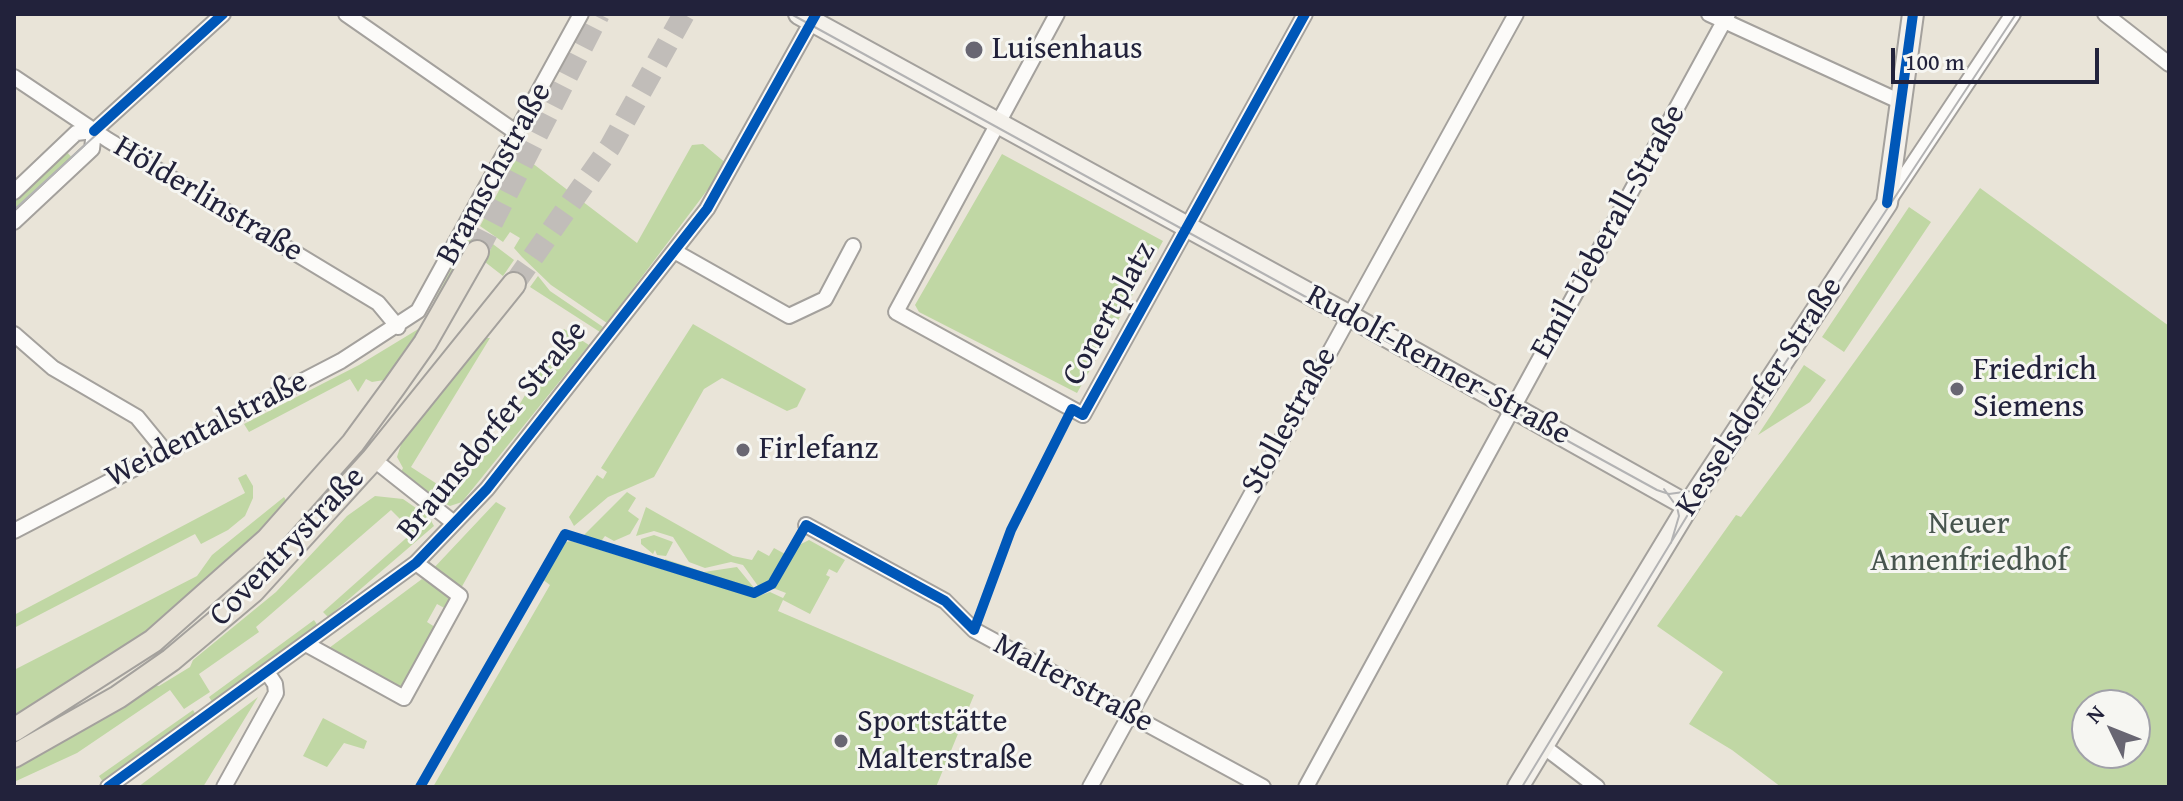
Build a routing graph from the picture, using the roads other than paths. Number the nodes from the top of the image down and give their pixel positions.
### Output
1 (223, 14) edge
2 (346, 14) edge
3 (581, 14) edge
4 (1057, 14) edge
5 (1305, 14) edge
6 (1516, 14) edge
7 (1709, 14) edge
8 (1913, 14) edge
9 (2013, 14) edge
10 (2105, 14) edge
11 (809, 16) edge
12 (1726, 18) edge
13 (2169, 64) edge
14 (14, 77) edge
15 (1901, 102) junction
16 (999, 123) junction
17 (94, 131) junction
18 (517, 133) junction
19 (14, 192) edge
20 (1887, 203) junction
21 (14, 222) edge
22 (1188, 227) junction
23 (853, 246) dead end
24 (674, 251) junction
25 (477, 252) tunnel mouth
26 (514, 284) tunnel mouth
27 (1348, 315) junction
28 (398, 327) junction
29 (14, 334) edge
30 (1513, 407) junction
31 (353, 443) junction
32 (164, 450) junction
33 (373, 459) junction
34 (1688, 506) junction
35 (454, 523) junction
36 (806, 525) dead end
37 (14, 531) edge
38 (416, 563) junction
39 (306, 644) junction
40 (267, 672) junction
41 (1129, 714) junction
42 (14, 730) edge
43 (1543, 746) junction
44 (14, 756) edge
45 (108, 787) edge
46 (224, 787) edge
47 (1090, 787) edge
48 (1263, 787) edge
49 (1306, 787) edge
50 (1518, 787) edge
51 (1597, 787) edge

1 - 17 street
2 - 18 street
3 - 18 street, Bramschstraße
4 - 16 street
5 - 22 street
6 - 27 street, Stollestraße
7 - 12 street
8 - 15 street
9 - 20 street, Kesselsdorfer Straße
10 - 13 street
11 - 16 street
11 - 24 street, Braunsdorfer Straße
12 - 15 street
12 - 30 street, Emil-Ueberall-Straße
14 - 17 street, Hölderlinstraße
15 - 20 street
16 - 22 street, Conertplatz
16 - 22 street, Conertplatz
17 - 19 street
17 - 21 street
17 - 28 street, Hölderlinstraße
18 - 28 street, Bramschstraße
20 - 34 street, Kesselsdorfer Straße
22 - 27 street, Rudolf-Renner-Straße
23 - 24 street
24 - 35 street, Braunsdorfer Straße
25 - 31 main road, Coventrystraße
26 - 33 main road, Coventrystraße
27 - 30 street, Rudolf-Renner-Straße
27 - 41 street, Stollestraße
28 - 32 street, Weidentalstraße
29 - 32 street
30 - 34 street, Rudolf-Renner-Straße
30 - 49 street, Emil-Ueberall-Straße
31 - 33 main road
31 - 42 main road, Coventrystraße
32 - 37 street, Weidentalstraße
33 - 35 street, Braunsdorfer Straße
33 - 44 main road, Coventrystraße
34 - 43 street, Kesselsdorfer Straße
35 - 38 street, Braunsdorfer Straße
36 - 41 street, Malterstraße
38 - 39 street, Braunsdorfer Straße
38 - 39 street, Braunsdorfer Straße
39 - 40 street, Braunsdorfer Straße
40 - 45 street, Braunsdorfer Straße
40 - 46 street
41 - 47 street, Stollestraße
41 - 48 street, Malterstraße
43 - 50 street, Kesselsdorfer Straße
43 - 51 street

